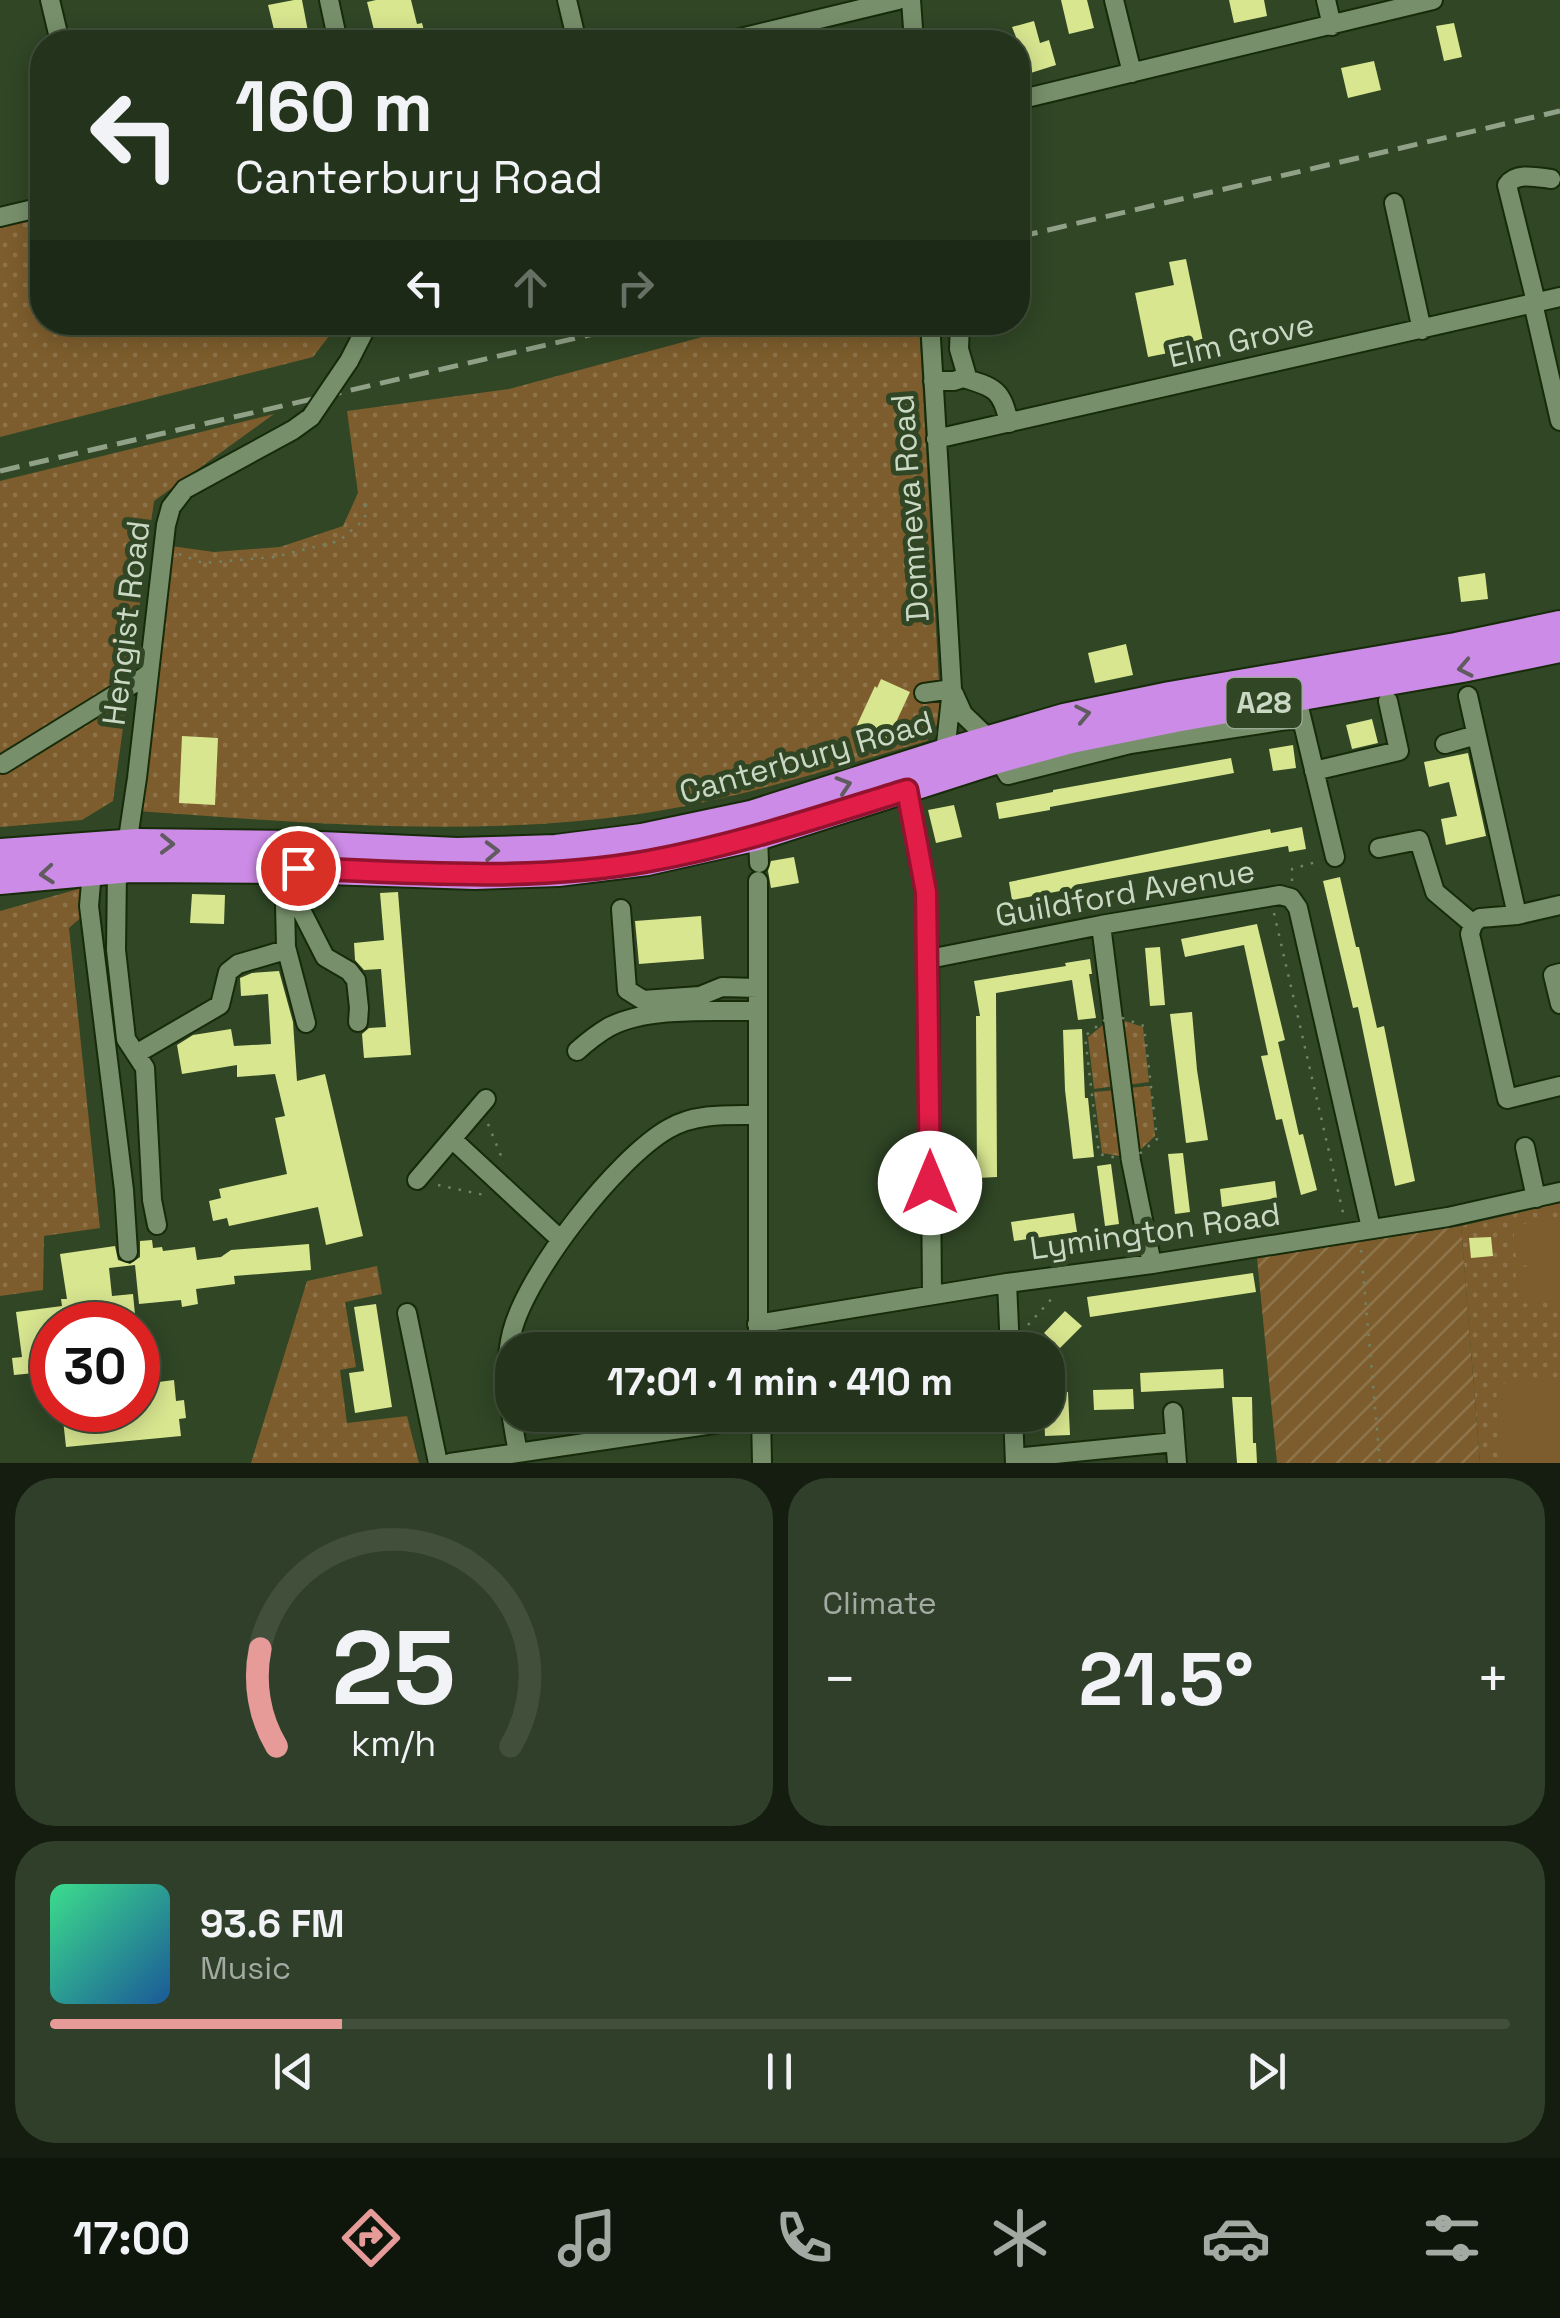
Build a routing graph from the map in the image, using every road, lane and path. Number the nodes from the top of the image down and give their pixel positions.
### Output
1 (50, 0) edge
2 (329, 0) edge
3 (567, 0) edge
4 (898, 0) edge
5 (911, 0) edge
6 (1114, 0) edge
7 (1326, 0) edge
8 (1433, 0) edge
9 (1332, 26) junction
10 (57, 30) edge
11 (335, 30) edge
12 (574, 30) edge
13 (774, 30) edge
14 (913, 30) edge
15 (1132, 73) junction
16 (1030, 97) edge
17 (1551, 179) dead end
18 (1394, 202) dead end
19 (30, 211) edge
20 (0, 217) edge
21 (1560, 297) edge
22 (1534, 303) junction
23 (1422, 330) junction
24 (362, 335) edge
25 (931, 335) edge
26 (960, 335) edge
27 (963, 378) junction
28 (933, 381) junction
29 (1560, 421) edge
30 (1009, 423) junction
31 (936, 439) junction
32 (366, 496) dead end
33 (164, 549) junction
34 (1560, 625) edge
35 (1560, 648) edge
36 (149, 674) junction
37 (952, 689) junction
38 (924, 692) dead end
39 (1468, 696) dead end
40 (1298, 697) junction
41 (1388, 701) dead end
42 (1476, 736) junction
43 (1445, 744) dead end
44 (994, 749) junction
45 (945, 752) junction
46 (3, 764) dead end
47 (1314, 770) junction
48 (907, 790) junction
49 (1379, 848) dead end
50 (0, 853) edge
51 (291, 857) junction
52 (1335, 857) joint
53 (758, 860) junction
54 (112, 862) junction
55 (0, 880) edge
56 (1270, 897) junction
57 (1291, 898) junction
58 (1560, 904) edge
59 (620, 909) dead end
60 (1517, 915) junction
61 (1473, 924) junction
62 (1101, 926) junction
63 (286, 947) junction
64 (929, 959) junction
65 (1560, 974) edge
66 (758, 988) junction
67 (1560, 1004) edge
68 (758, 1011) junction
69 (358, 1022) dead end
70 (306, 1023) dead end
71 (577, 1051) dead end
72 (136, 1054) junction
73 (1560, 1086) edge
74 (486, 1099) dead end
75 (758, 1115) junction
76 (452, 1139) junction
77 (1525, 1147) dead end
78 (417, 1180) dead end
79 (1560, 1192) edge
80 (1536, 1198) junction
81 (157, 1226) dead end
82 (1359, 1231) junction
83 (562, 1240) junction
84 (128, 1252) dead end
85 (1152, 1264) junction
86 (1074, 1274) junction
87 (1007, 1283) junction
88 (932, 1295) junction
89 (407, 1312) dead end
90 (758, 1324) junction
91 (758, 1332) edge
92 (1009, 1332) edge
93 (1024, 1332) edge
94 (1173, 1412) dead end
95 (656, 1432) edge
96 (761, 1432) edge
97 (1014, 1432) edge
98 (1176, 1442) junction
99 (518, 1453) junction
100 (1015, 1461) edge
101 (438, 1463) edge
102 (450, 1463) edge
103 (762, 1463) edge
104 (1177, 1463) edge
105 (1380, 1463) edge

1 - 10 street
2 - 11 street
3 - 12 street
4 - 13 street
5 - 14 street
6 - 15 street
7 - 9 street
8 - 9 street
9 - 15 street
15 - 16 street
17 - 22 street
18 - 23 street
19 - 20 street
21 - 22 street, Elm Grove
22 - 23 street, Elm Grove
22 - 29 street
23 - 30 street, Elm Grove
24 - 33 street, Hengist Road, bridge
25 - 28 street, Domneva Road
26 - 27 street
27 - 28 street
27 - 30 street
28 - 31 street, Domneva Road
30 - 31 street, Elm Grove
31 - 37 street, Domneva Road
32 - 33 path
33 - 36 street, Hengist Road
34 - 40 highway, Canterbury Road / A28
35 -> 40 highway, Canterbury Road / A28
36 - 46 street
36 - 54 street, Hengist Road
37 - 38 street
37 - 44 street
37 - 45 street, Domneva Road
39 - 42 street
40 - 44 highway, Canterbury Road / A28
40 - 44 street, Canterbury Road
40 - 47 street
41 - 47 street
42 - 43 street
42 - 60 street
44 - 45 highway, Canterbury Road / A28
44 - 48 highway, Canterbury Road / A28
51 -> 45 highway, Canterbury Road / A28
47 - 52 street
48 - 53 highway, Canterbury Road / A28
48 - 64 street
49 - 61 street
50 - 54 highway, Canterbury Road / A28
51 - 53 highway, Canterbury Road / A28
51 - 54 highway, Canterbury Road / A28
51 - 63 street
51 - 69 street
52 - 57 path
53 - 66 street
54 -> 55 highway, Canterbury Road / A28
54 - 72 street
54 - 84 street
56 - 57 street, Guildford Avenue
56 - 62 street, Guildford Avenue
56 - 82 path
57 - 82 street, Guildford Avenue
58 - 60 street
59 - 66 street
60 - 61 street
61 - 73 street
62 - 64 street, Guildford Avenue
62 - 85 street
63 - 70 street
63 - 72 street
64 - 88 street
65 - 67 street
66 - 68 street
68 - 71 street
68 - 75 street
72 - 81 street
74 - 76 street
75 - 83 street
75 - 90 street
76 - 78 street
76 - 83 street
77 - 80 street
79 - 80 street, Lymington Road
80 - 82 street, Lymington Road
82 - 85 street, Lymington Road
82 - 105 path
83 - 99 street
85 - 86 street, Lymington Road
86 - 87 street, Lymington Road
86 - 93 path
87 - 88 street, Lymington Road
87 - 92 street
88 - 90 street, Lymington Road
89 - 101 street
90 - 91 street
94 - 98 street
95 - 99 street
96 - 103 street
97 - 100 street
98 - 100 street
98 - 104 street
99 - 102 street

